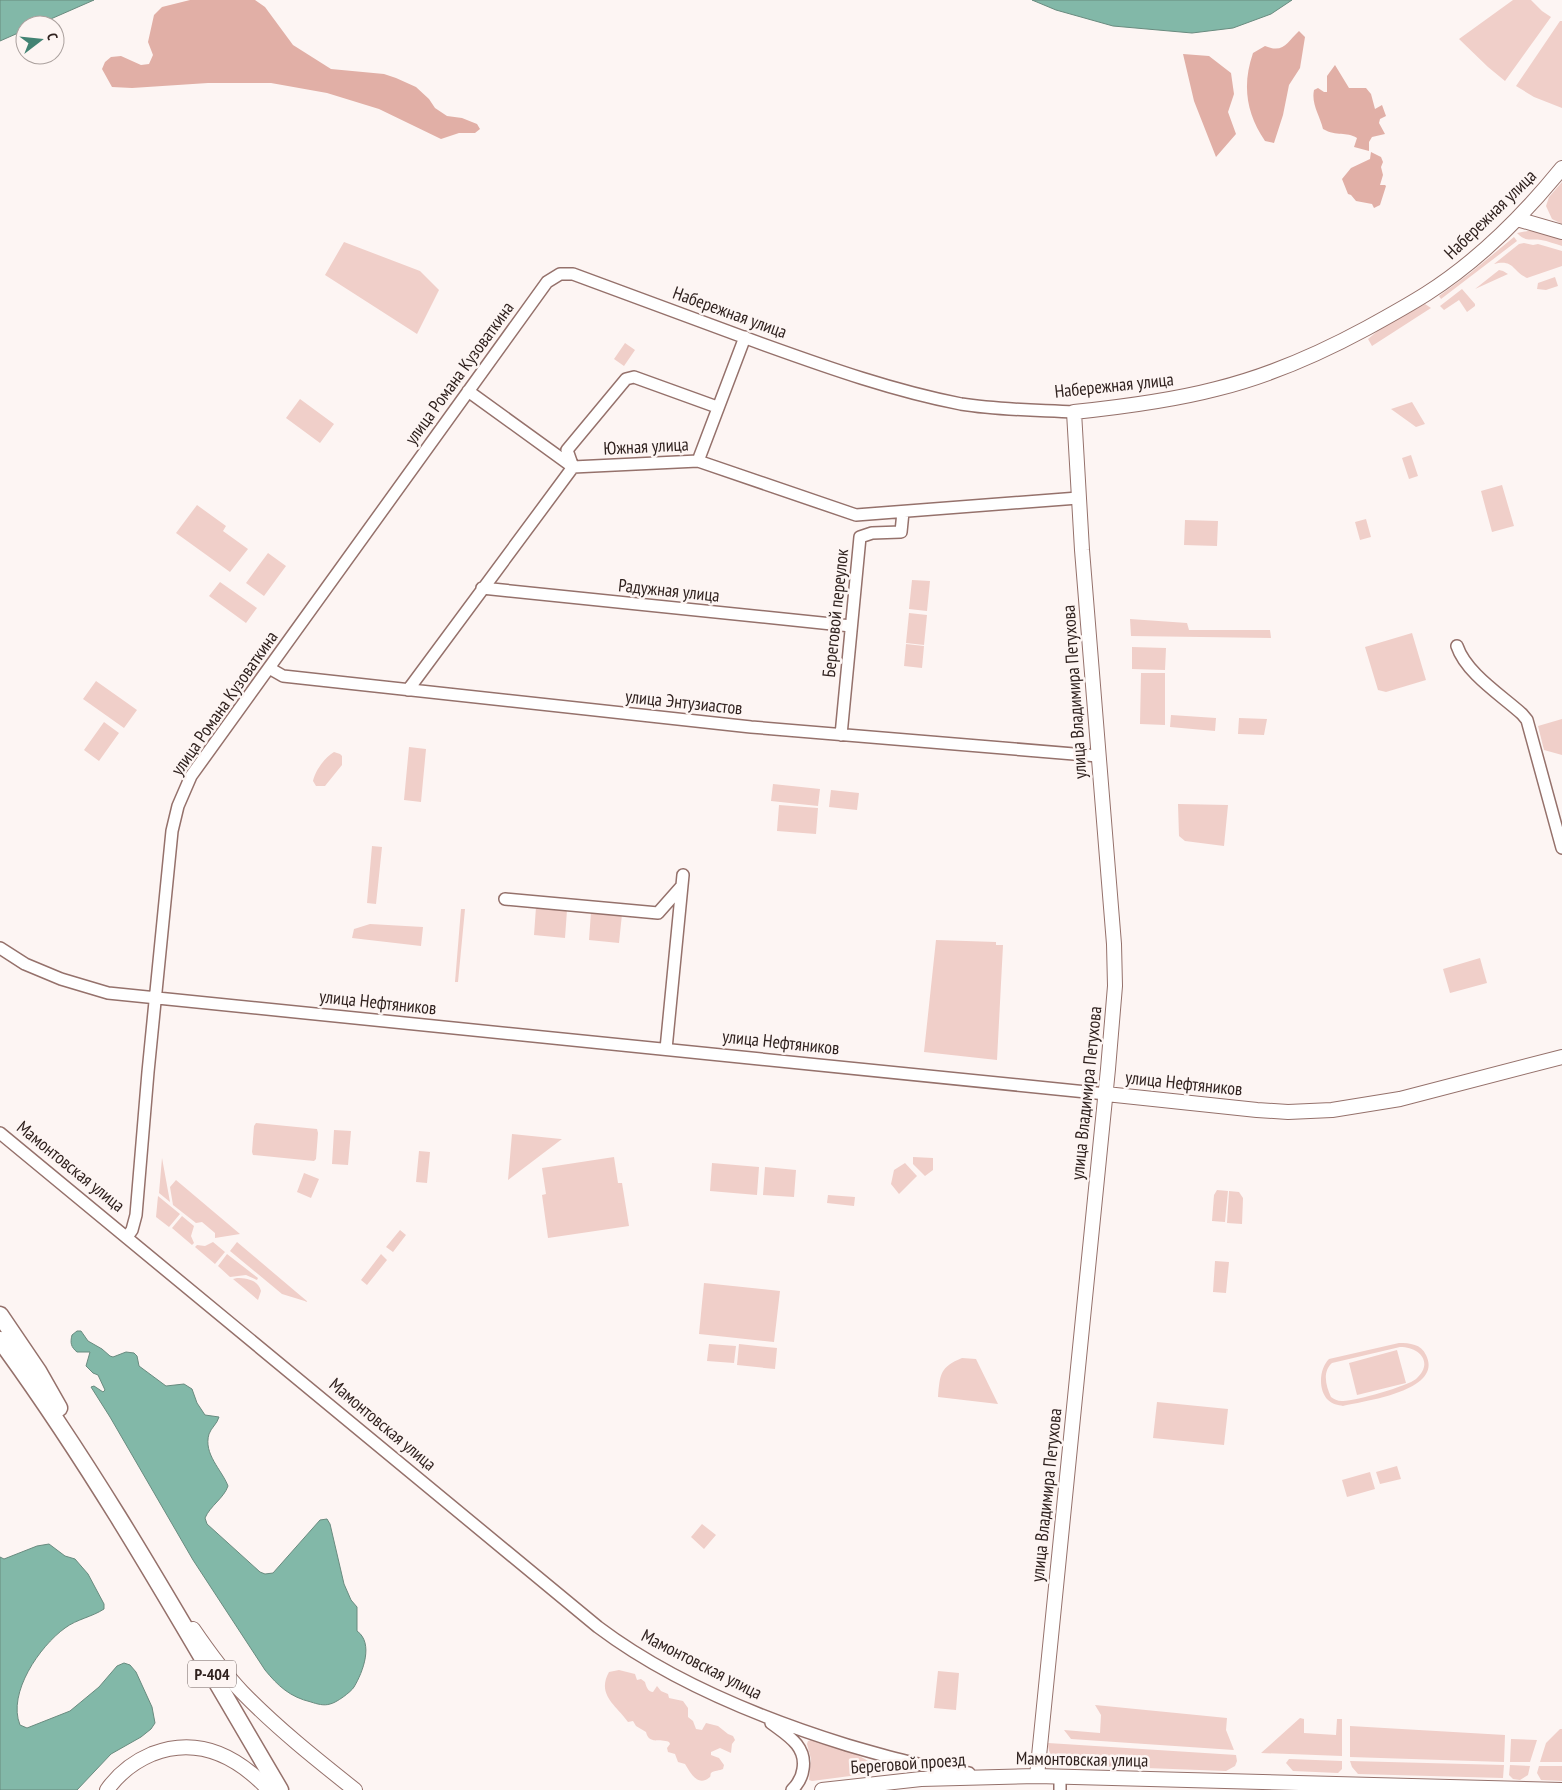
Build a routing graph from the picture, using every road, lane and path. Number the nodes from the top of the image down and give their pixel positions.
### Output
1 (1562, 168) edge
2 (1517, 219) junction
3 (1562, 232) edge
4 (560, 274) joint
5 (744, 337) junction
6 (468, 391) junction
7 (718, 407) junction
8 (1074, 412) junction
9 (698, 461) junction
10 (573, 467) junction
11 (1078, 498) junction
12 (903, 512) junction
13 (482, 588) junction
14 (852, 626) junction
15 (1456, 646) dead end
16 (269, 668) junction
17 (408, 690) junction
18 (841, 734) junction
19 (1098, 756) junction
20 (1562, 848) edge
21 (682, 875) dead end
22 (681, 887) junction
23 (505, 899) dead end
24 (0, 948) edge
25 (156, 998) junction
26 (666, 1049) junction
27 (1562, 1057) edge
28 (1106, 1094) junction
29 (0, 1133) edge
30 (127, 1237) junction
31 (0, 1305) edge
32 (0, 1316) edge
33 (0, 1340) edge
34 (38, 1371) junction
35 (125, 1528) junction
36 (143, 1558) junction
37 (759, 1714) junction
38 (996, 1776) junction
39 (1037, 1776) junction
40 (1060, 1783) edge
41 (870, 1787) edge
42 (107, 1790) edge
43 (270, 1790) edge
44 (280, 1790) edge
45 (355, 1790) edge
46 (792, 1790) edge
47 (822, 1790) edge
48 (1562, 1790) edge

1 - 2 main road, Набережная улица
2 - 3 main road
2 - 8 main road, Набережная улица
4 - 5 street, Набережная улица
4 - 6 street, улица Романа Кузоваткина
5 - 7 street
5 - 8 street, Набережная улица
6 - 10 street
6 - 16 street, улица Романа Кузоваткина
7 - 9 street
7 - 10 street
8 - 11 main road, улица Владимира Петухова
9 - 10 street, Южная улица
9 - 12 street, Южная улица
10 - 13 street
11 - 12 street, Южная улица
11 - 19 main road, улица Владимира Петухова
12 - 14 street, Береговой переулок
13 - 14 street, Радужная улица
13 - 17 street
14 - 18 street, Береговой переулок
15 - 20 street
16 - 17 street, улица Энтузиастов
16 - 25 street, улица Романа Кузоваткина
17 - 18 street, улица Энтузиастов
18 - 19 street, улица Энтузиастов
19 - 28 main road, улица Владимира Петухова
21 - 22 street
22 - 23 street
22 - 26 street
24 - 25 street, улица Нефтяников
25 - 26 street, улица Нефтяников
25 - 30 street, улица Романа Кузоваткина
26 - 28 street, улица Нефтяников
27 - 28 main road, улица Нефтяников
28 - 39 main road, улица Владимира Петухова
29 - 30 street, Мамонтовская улица
30 - 37 street, Мамонтовская улица
31 - 34 street
32 - 34 highway, Р-404
33 - 35 highway, Р-404
34 - 35 highway, Р-404
35 - 36 highway, Р-404
36 - 44 highway, Р-404
36 - 45 main road
37 - 38 street, Мамонтовская улица
37 - 46 street
38 - 39 main road, Мамонтовская улица
38 - 41 main road, Береговой проезд
39 - 40 main road, Мамонтовская улица
40 - 48 main road, Мамонтовская улица
41 - 47 main road, Береговой проезд
42 - 43 main road

